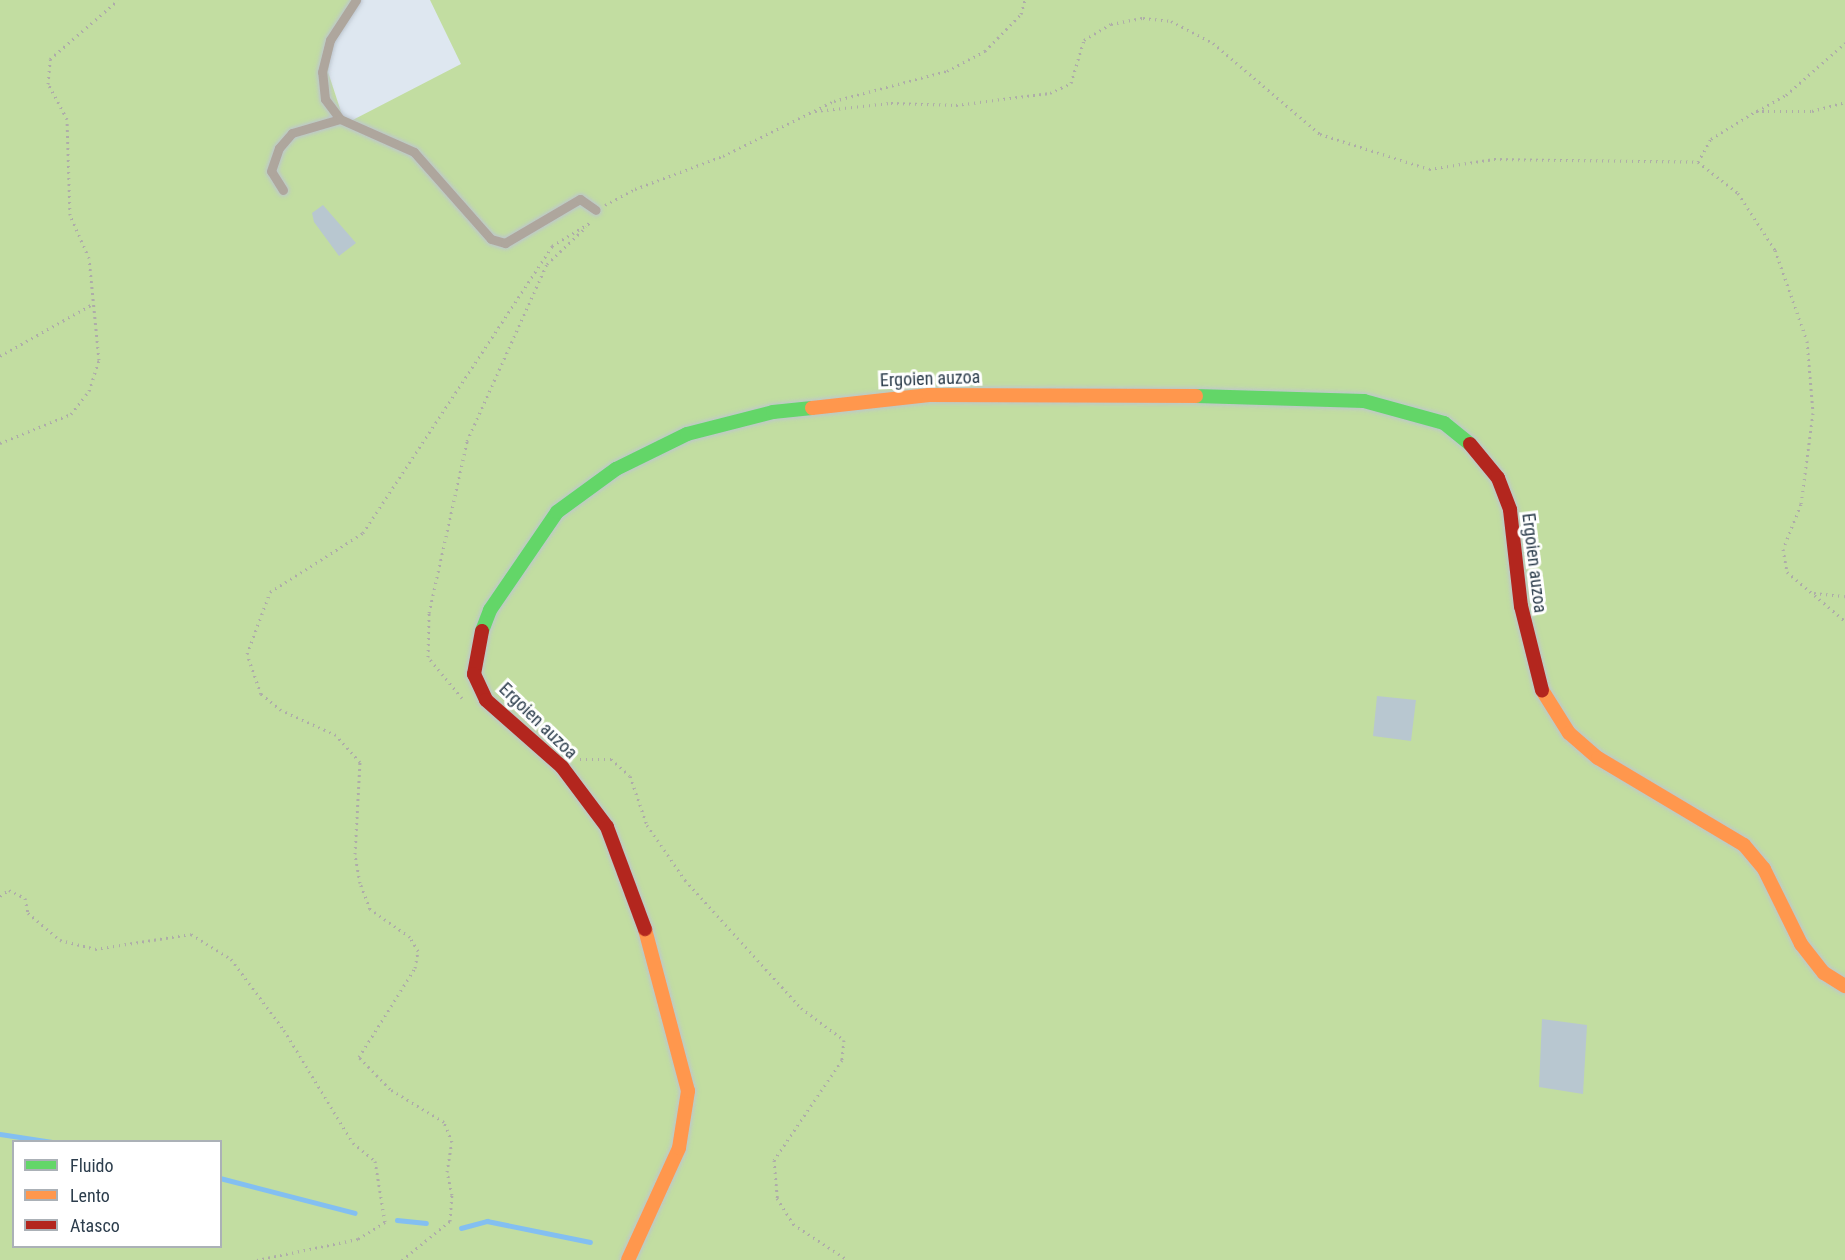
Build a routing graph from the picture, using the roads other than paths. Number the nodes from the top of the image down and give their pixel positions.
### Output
1 (356, 0) edge
2 (340, 119) junction
3 (283, 190) dead end
4 (596, 210) road end
5 (1845, 986) edge
6 (628, 1260) edge

1 - 2 lane
2 - 3 lane
2 - 4 lane
5 - 6 street, Ergoien auzoa

